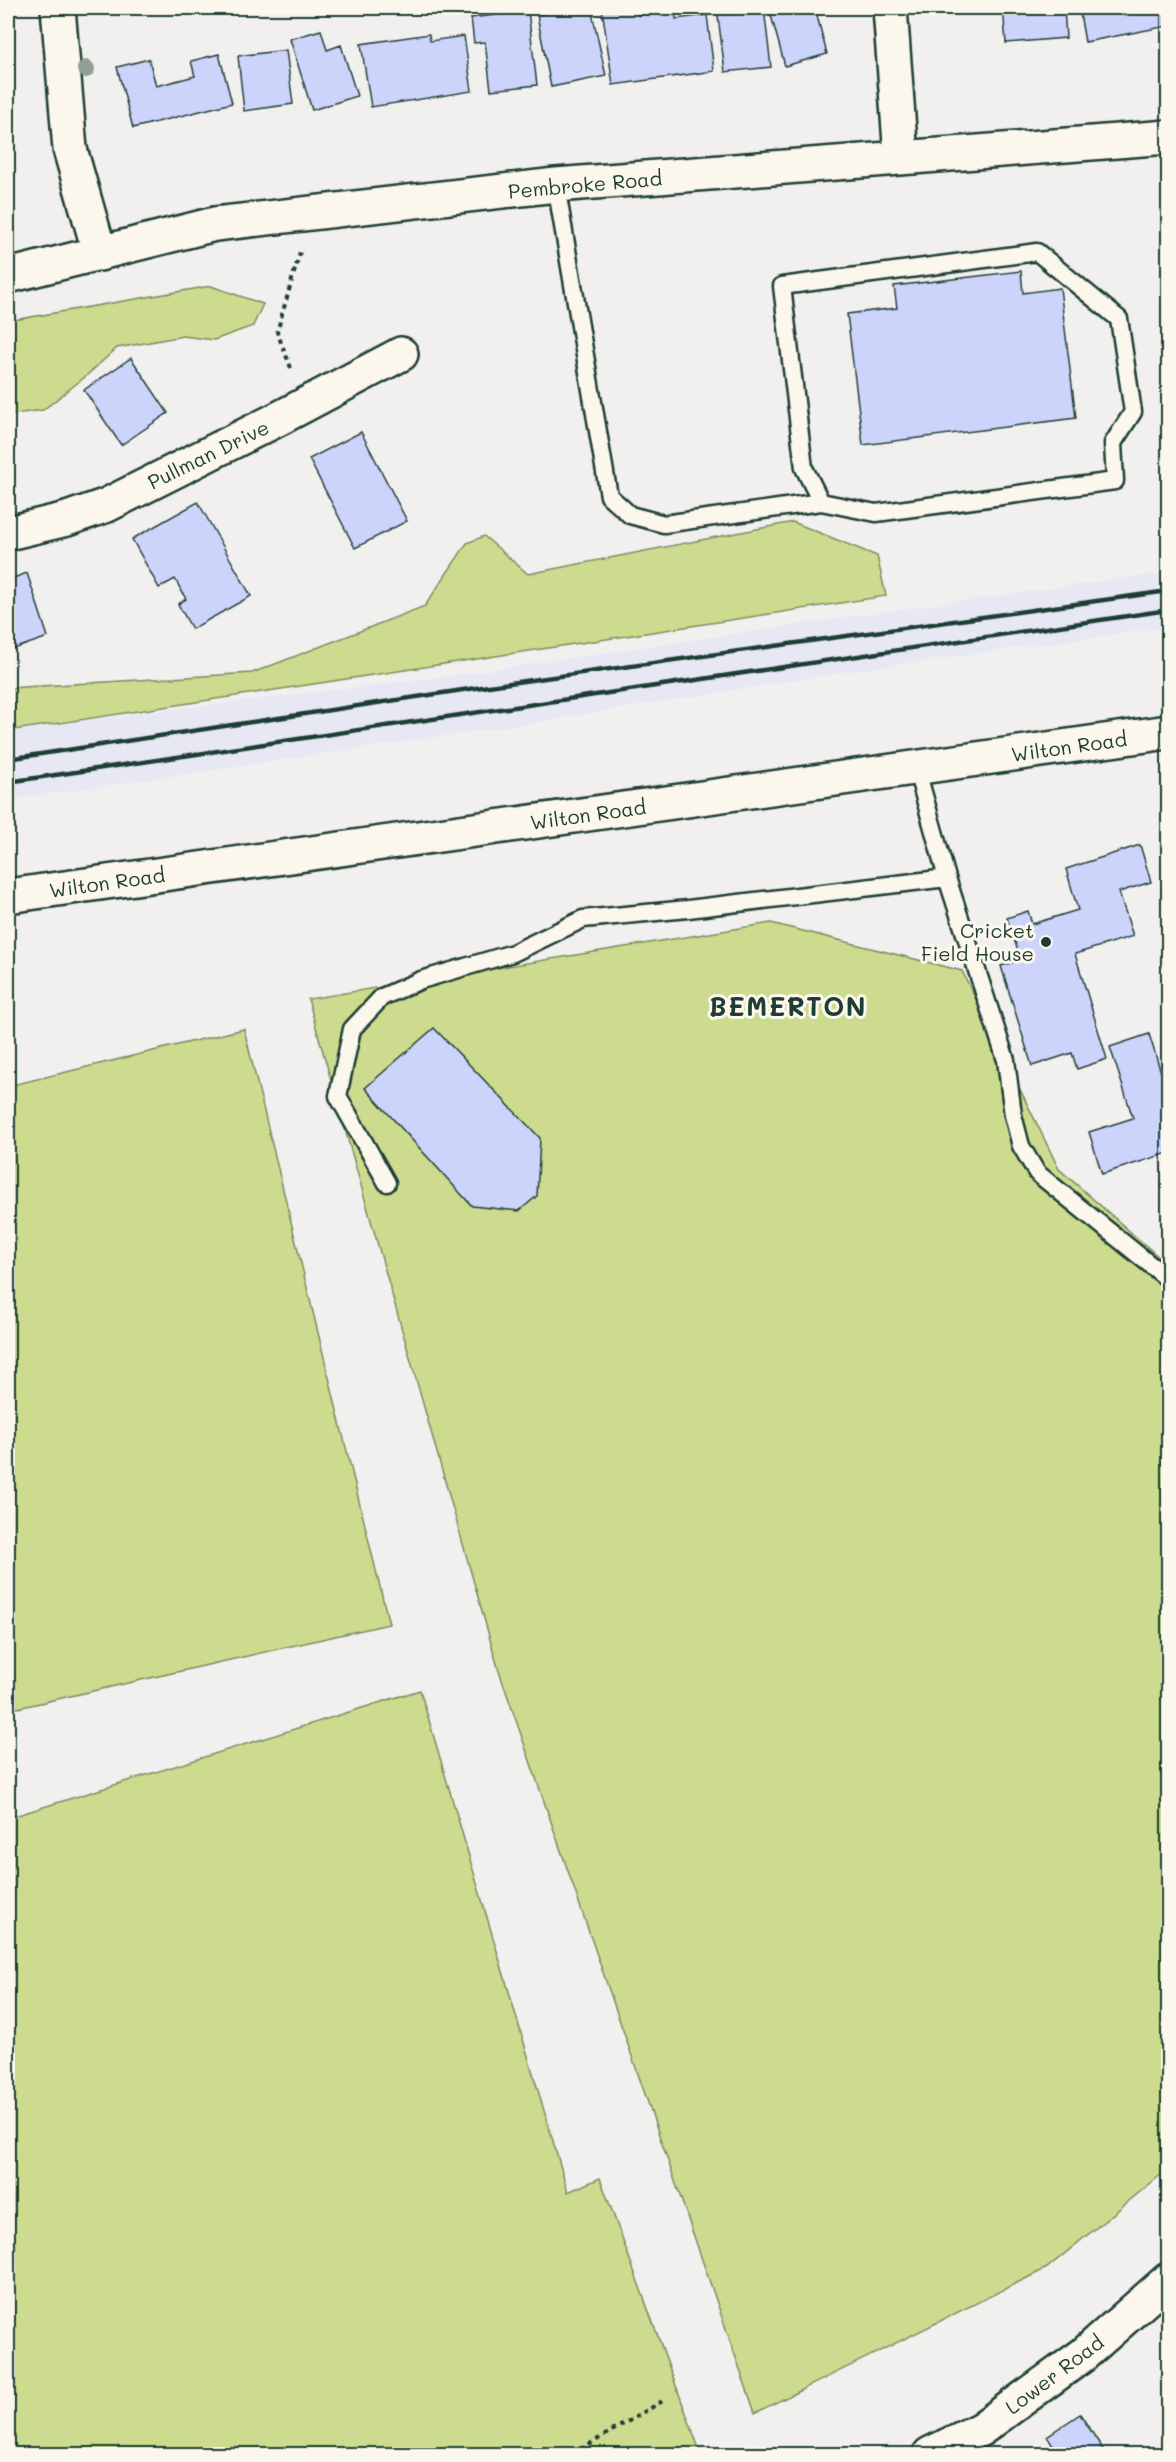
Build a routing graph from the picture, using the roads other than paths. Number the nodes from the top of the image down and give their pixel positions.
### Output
1 (58, 8) edge
2 (890, 8) edge
3 (1168, 137) edge
4 (901, 157) junction
5 (556, 185) junction
6 (100, 254) junction
7 (8, 276) edge
8 (401, 354) dead end
9 (821, 502) junction
10 (8, 533) edge
11 (1168, 732) edge
12 (916, 767) junction
13 (947, 878) junction
14 (8, 896) edge
15 (387, 1183) dead end
16 (1168, 1279) edge
17 (1168, 2280) edge
18 (930, 2454) edge

1 - 6 main road
2 - 4 main road
3 - 4 main road, Pembroke Road
4 - 5 main road, Pembroke Road
5 - 6 main road, Pembroke Road
5 - 9 lane
6 - 7 main road, Pembroke Road
8 - 10 main road, Pullman Drive
9 - 9 lane
11 - 12 main road, Wilton Road
12 - 13 lane
12 - 14 main road, Wilton Road
13 - 15 lane
13 - 16 lane
17 - 18 main road, Lower Road

